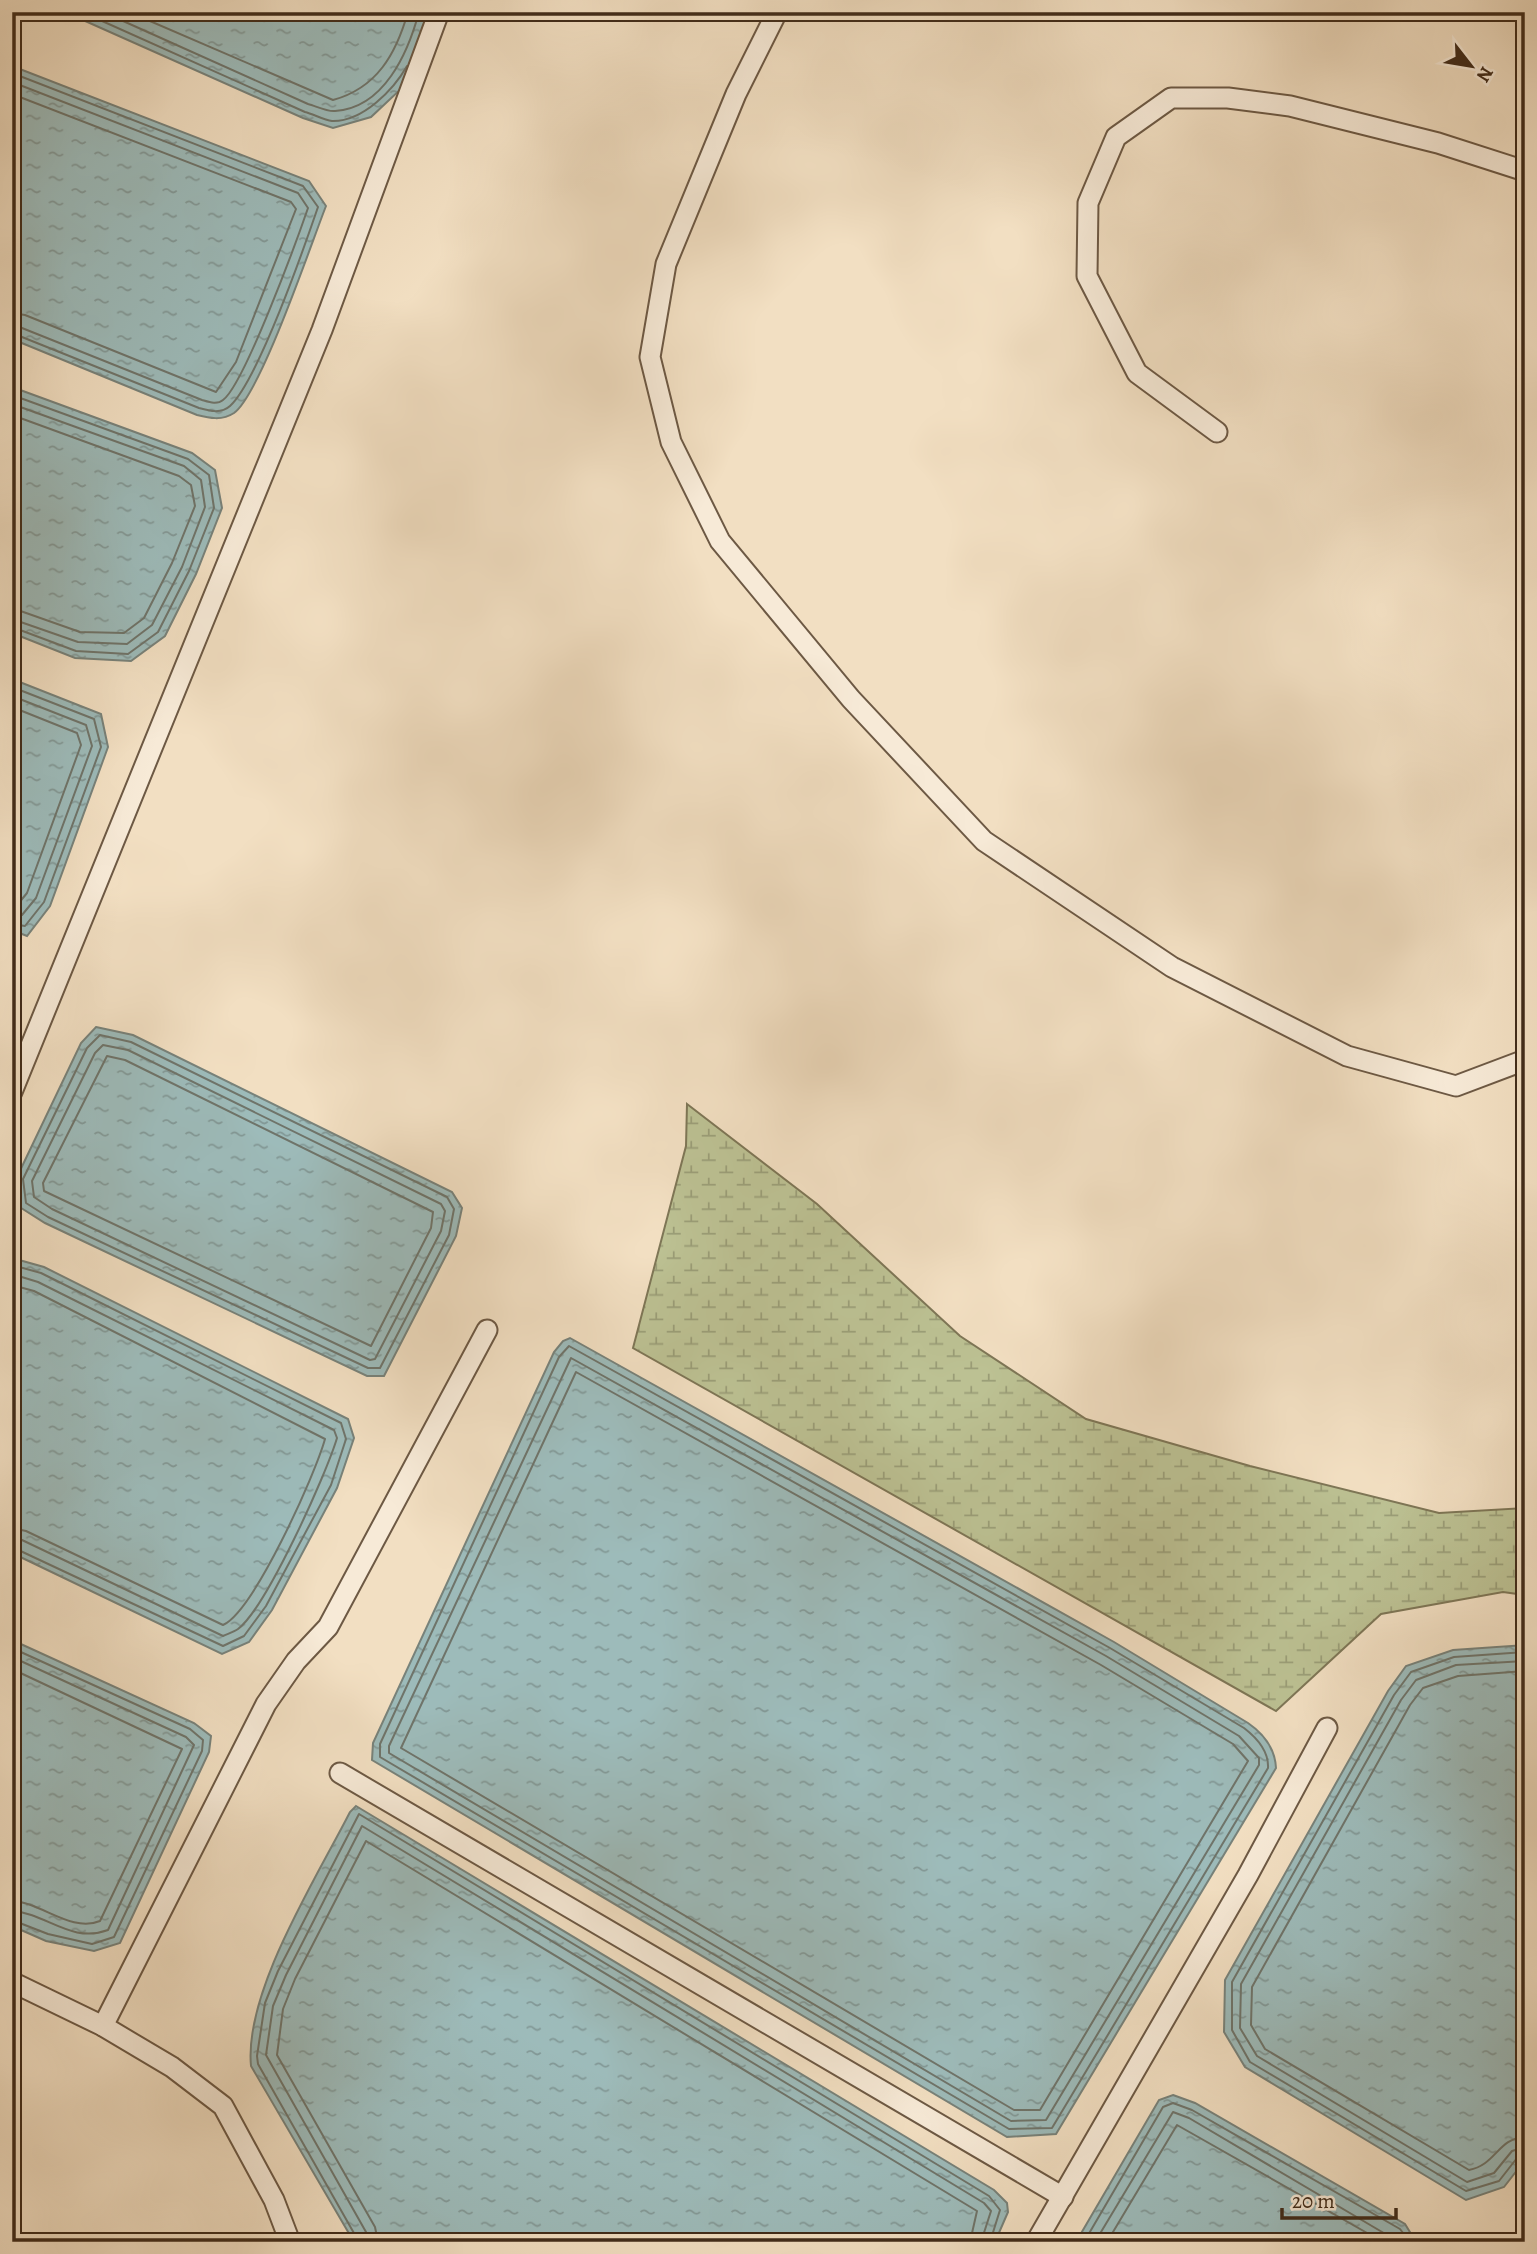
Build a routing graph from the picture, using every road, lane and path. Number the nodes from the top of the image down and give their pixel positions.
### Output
1 (439, 12) edge
2 (778, 12) edge
3 (1525, 171) edge
4 (1217, 432) dead end
5 (1525, 1060) edge
6 (12, 1092) edge
7 (487, 1330) dead end
8 (1327, 1728) dead end
9 (340, 1773) dead end
10 (12, 1982) edge
11 (103, 2026) junction
12 (1063, 2197) junction
13 (285, 2238) edge
14 (1036, 2242) edge

1 - 6 lane
2 - 5 lane
3 - 4 lane
7 - 11 lane
8 - 12 lane
9 - 12 lane
10 - 11 lane
11 - 13 lane
12 - 14 lane

